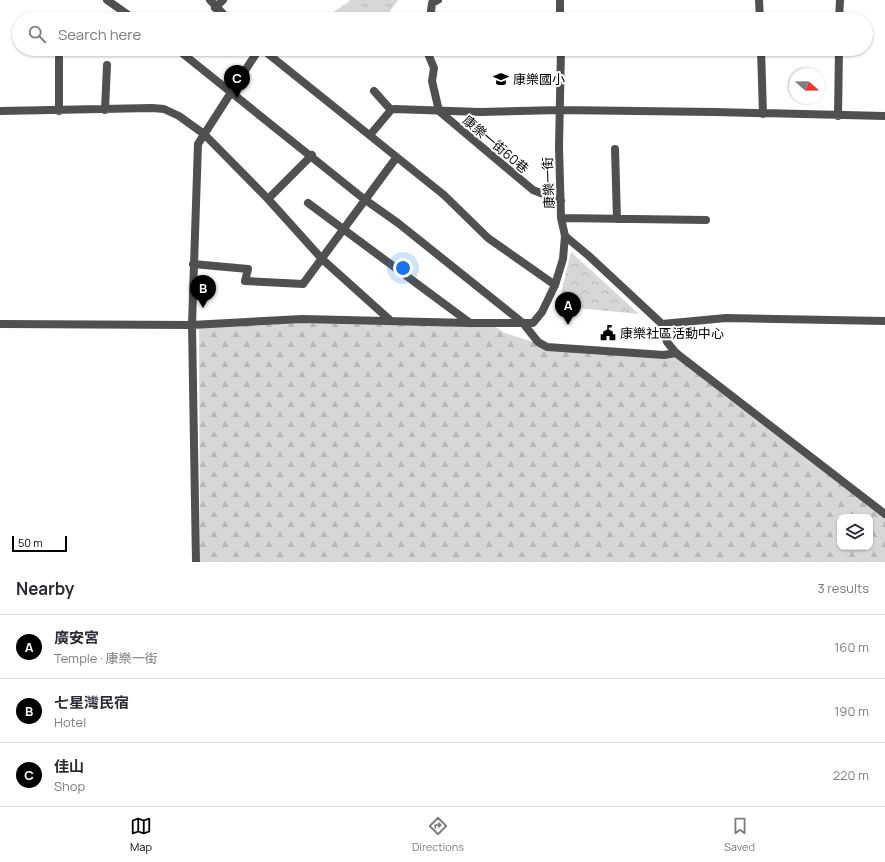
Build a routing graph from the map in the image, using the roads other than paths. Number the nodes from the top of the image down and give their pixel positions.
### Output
1 (107, 0) edge
2 (210, 0) edge
3 (223, 0) edge
4 (560, 0) edge
5 (759, 0) edge
6 (840, 0) edge
7 (435, 2) edge
8 (215, 8) junction
9 (124, 12) edge
10 (220, 12) edge
11 (432, 12) edge
12 (560, 12) edge
13 (760, 12) edge
14 (839, 12) edge
15 (186, 56) edge
16 (254, 56) edge
17 (271, 56) edge
18 (430, 56) edge
19 (560, 56) edge
20 (761, 56) edge
21 (839, 56) edge
22 (60, 58) dead end
23 (107, 65) dead end
24 (374, 91) dead end
25 (231, 92) junction
26 (105, 110) junction
27 (391, 110) junction
28 (560, 110) junction
29 (0, 111) edge
30 (59, 111) junction
31 (439, 111) junction
32 (763, 114) junction
33 (838, 116) junction
34 (885, 116) edge
35 (204, 134) junction
36 (370, 135) junction
37 (614, 149) dead end
38 (312, 155) junction
39 (396, 158) junction
40 (268, 199) junction
41 (364, 199) junction
42 (561, 201) junction
43 (308, 203) dead end
44 (561, 218) junction
45 (617, 219) junction
46 (706, 220) dead end
47 (343, 230) junction
48 (565, 236) junction
49 (322, 259) junction
50 (193, 264) junction
51 (555, 285) junction
52 (391, 321) junction
53 (885, 321) edge
54 (470, 323) junction
55 (523, 323) junction
56 (0, 324) edge
57 (662, 324) junction
58 (192, 325) junction
59 (676, 353) junction
60 (885, 514) edge
61 (196, 562) edge

1 - 9 street
2 - 8 street
3 - 8 street
4 - 12 street
5 - 13 street
6 - 14 street
7 - 11 street
8 - 10 street
15 - 25 street
16 - 25 street
17 - 36 street
18 - 31 street
19 - 28 street, 康樂一街
20 - 32 street
21 - 33 street
22 - 30 street
23 - 26 street
24 - 27 street
25 - 35 street
25 - 38 street
26 - 30 street
26 - 35 street
27 - 31 street
27 - 36 street
28 - 31 street
28 - 32 street
28 - 42 street, 康樂一街
29 - 30 street
31 - 42 street, 康樂一街60巷
32 - 33 street
33 - 34 street
35 - 40 street
35 - 50 street
36 - 39 street
37 - 45 street
38 - 40 street
38 - 41 street
39 - 41 street
39 - 51 street
40 - 49 street
41 - 47 street
41 - 55 street
42 - 44 street, 康樂一街
43 - 47 street
44 - 45 street
44 - 48 street, 康樂一街
45 - 46 street
47 - 49 street
47 - 54 street
48 - 51 street, 康樂一街
48 - 57 street
49 - 50 street
49 - 52 street
50 - 58 street
51 - 55 street, 康樂一街
52 - 54 street
52 - 58 street
53 - 57 street
54 - 55 street
55 - 59 street
56 - 58 street
57 - 59 street
58 - 61 street
59 - 60 street

